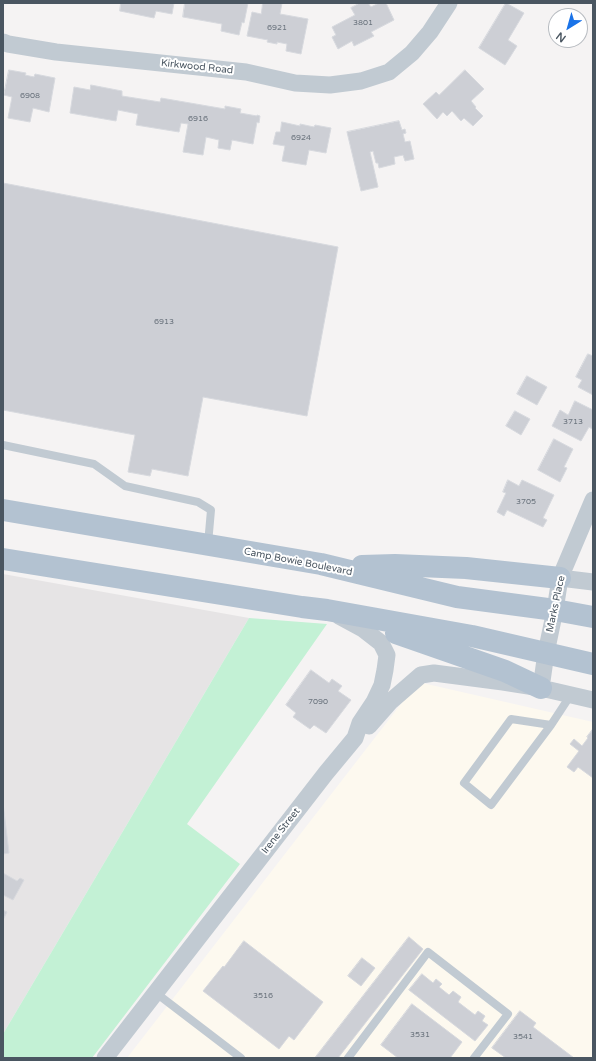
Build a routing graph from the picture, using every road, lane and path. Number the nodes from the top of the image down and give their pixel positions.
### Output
1 (450, 3) edge
2 (3, 42) edge
3 (3, 445) edge
4 (593, 500) edge
5 (3, 510) edge
6 (208, 545) junction
7 (3, 559) edge
8 (321, 564) junction
9 (560, 578) junction
10 (593, 582) edge
11 (327, 610) junction
12 (555, 610) junction
13 (593, 618) edge
14 (546, 653) junction
15 (593, 664) edge
16 (541, 688) junction
17 (570, 696) junction
18 (593, 700) edge
19 (551, 725) junction
20 (355, 738) junction
21 (156, 993) junction
22 (479, 1056) edge
23 (105, 1058) edge
24 (242, 1058) edge
25 (348, 1058) edge

1 - 2 street, Kirkwood Road
3 - 6 lane
4 - 9 street, Marks Place
5 - 6 main road, Camp Bowie Boulevard
6 - 8 main road, Camp Bowie Boulevard
7 - 11 main road
8 - 9 main road
8 - 12 main road, Camp Bowie Boulevard
9 - 10 street
9 - 12 street, Marks Place
11 - 14 main road
11 - 16 main road
11 - 20 street, Irene Street
12 - 13 main road, Camp Bowie Boulevard
12 - 14 street, Marks Place
14 - 15 main road
14 - 16 street, Marks Place
16 - 17 street
16 - 20 street
17 - 18 street
17 - 19 lane
19 - 19 lane
20 - 21 street, Irene Street
21 - 23 street, Irene Street
21 - 24 lane
22 - 25 lane

